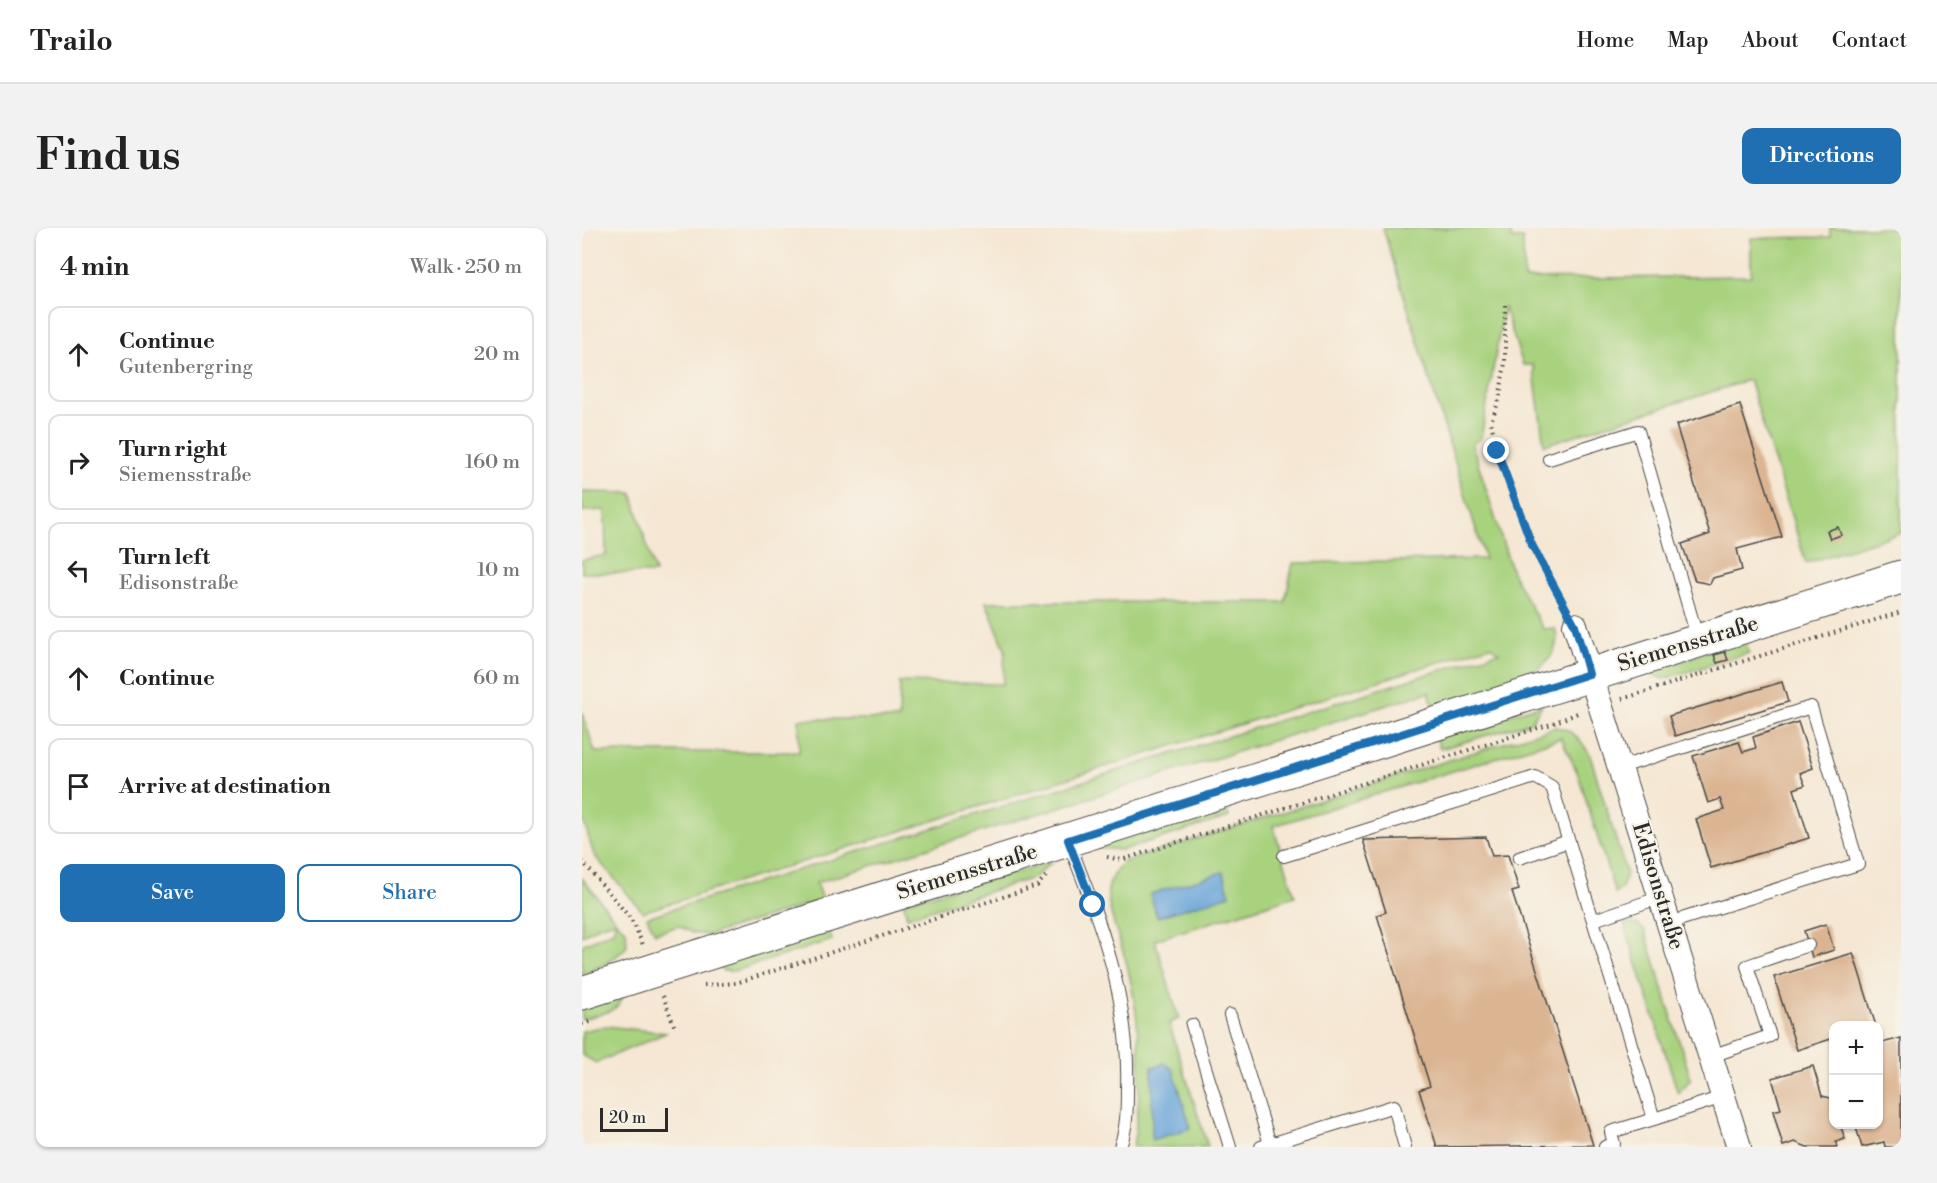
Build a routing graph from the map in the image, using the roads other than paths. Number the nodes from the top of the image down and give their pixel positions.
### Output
1 (1549, 459) dead end
2 (1901, 577) edge
3 (1575, 625) road end
4 (1699, 642) junction
5 (1589, 674) junction
6 (1621, 767) junction
7 (1068, 840) junction
8 (1569, 841) junction
9 (1284, 855) dead end
10 (1519, 858) dead end
11 (1661, 897) junction
12 (1594, 920) junction
13 (1669, 923) junction
14 (1808, 945) dead end
15 (582, 993) edge
16 (1230, 1016) dead end
17 (1192, 1025) dead end
18 (1711, 1056) junction
19 (1724, 1097) junction
20 (1654, 1119) junction
21 (1266, 1146) edge
22 (1120, 1147) edge
23 (1230, 1147) edge
24 (1405, 1147) edge
25 (1605, 1147) edge
26 (1739, 1147) edge

1 - 4 lane
2 - 4 street, Siemensstraße
3 - 5 street, Edisonstraße
4 - 5 street, Siemensstraße
5 - 6 street, Edisonstraße
5 - 7 street, Siemensstraße
6 - 11 street, Edisonstraße
6 - 13 lane
7 - 15 street, Siemensstraße
7 - 22 lane
8 - 9 lane
8 - 10 lane
8 - 12 lane
11 - 12 lane
11 - 13 street, Edisonstraße
12 - 20 lane
13 - 18 street, Edisonstraße
14 - 18 lane
16 - 21 lane
17 - 23 lane
18 - 19 street, Edisonstraße
19 - 20 lane
19 - 26 street, Edisonstraße
20 - 25 lane
21 - 24 lane

